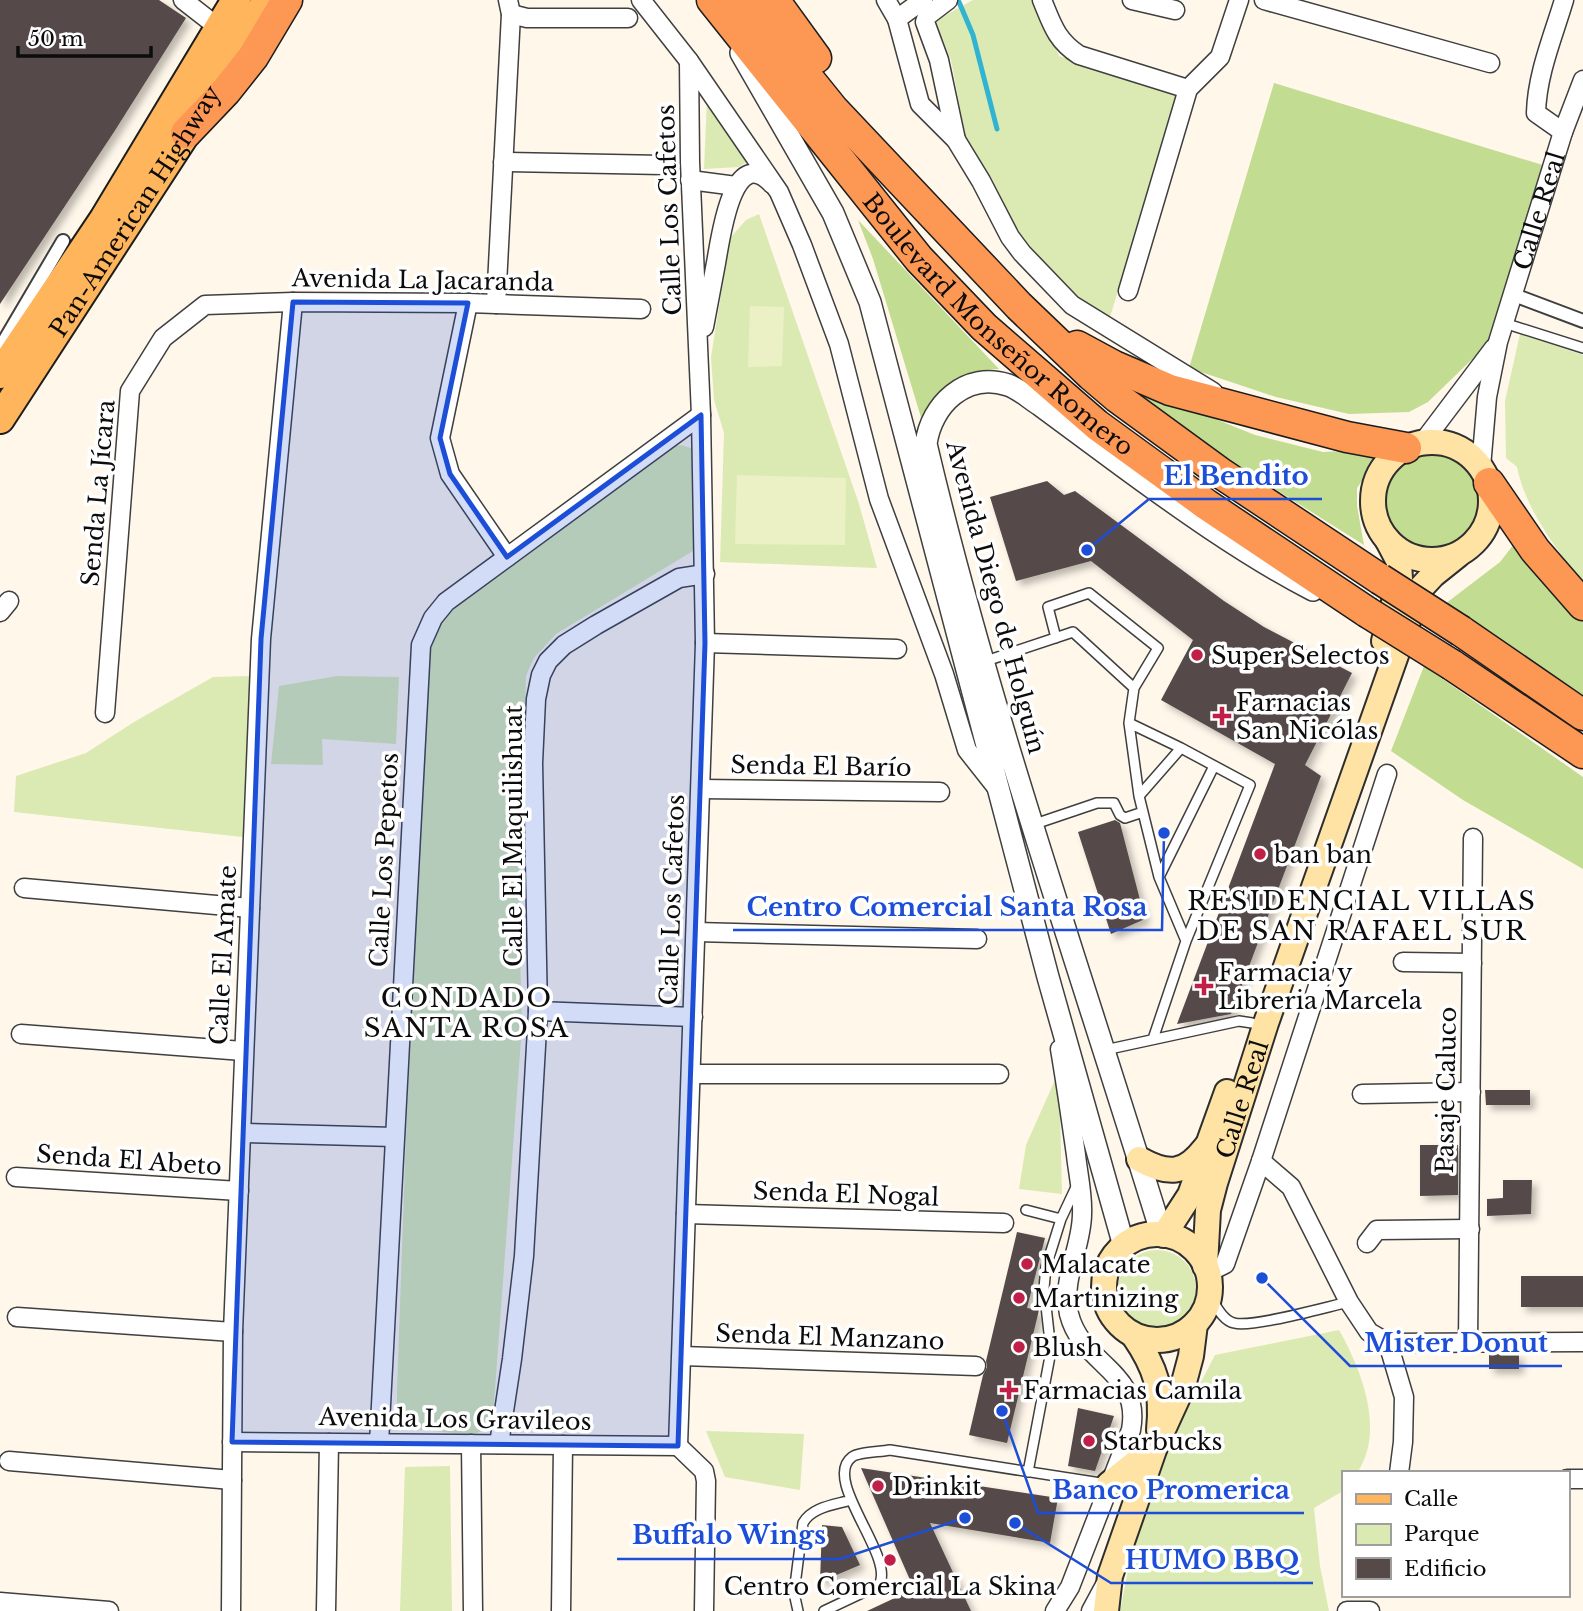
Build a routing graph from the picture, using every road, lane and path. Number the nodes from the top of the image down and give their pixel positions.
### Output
1 (183, 0) edge
2 (236, 0) edge
3 (267, 0) edge
4 (287, 0) edge
5 (641, 0) edge
6 (711, 0) edge
7 (745, 0) edge
8 (774, 0) edge
9 (886, 0) edge
10 (923, 0) edge
11 (948, 0) edge
12 (1042, 0) edge
13 (1132, 0) edge
14 (1239, 0) edge
15 (1264, 0) edge
16 (1564, 0) edge
17 (509, 7) edge
18 (1175, 10) dead end
19 (628, 18) dead end
20 (897, 19) junction
21 (219, 28) junction
22 (689, 61) junction
23 (1490, 63) dead end
24 (1583, 80) edge
25 (1188, 89) junction
26 (1563, 132) junction
27 (186, 133) junction
28 (956, 140) junction
29 (503, 163) junction
30 (663, 164) dead end
31 (690, 180) junction
32 (736, 187) junction
33 (779, 192) junction
34 (928, 211) junction
35 (63, 242) dead end
36 (1128, 291) dead end
37 (1514, 295) junction
38 (293, 302) junction
39 (468, 303) junction
40 (496, 304) junction
41 (205, 305) joint
42 (1019, 306) junction
43 (641, 309) dead end
44 (1583, 321) edge
45 (1504, 323) junction
46 (1498, 342) junction
47 (0, 348) edge
48 (1583, 348) edge
49 (698, 357) junction
50 (0, 374) edge
51 (1237, 407) junction
52 (701, 415) junction
53 (0, 419) edge
54 (1414, 445) junction
55 (1485, 475) junction
56 (1388, 541) junction
57 (1458, 555) junction
58 (507, 557) junction
59 (705, 574) junction
60 (1583, 605) edge
61 (1364, 610) junction
62 (1056, 638) junction
63 (705, 643) junction
64 (897, 649) dead end
65 (982, 663) junction
66 (1134, 688) junction
67 (105, 713) dead end
68 (1583, 715) edge
69 (1129, 723) junction
70 (1181, 748) junction
71 (1583, 753) edge
72 (1214, 766) junction
73 (1387, 774) dead end
74 (701, 789) junction
75 (940, 792) dead end
76 (1000, 792) junction
77 (1139, 796) junction
78 (1143, 812) junction
79 (1031, 825) junction
80 (1473, 838) dead end
81 (1159, 877) junction
82 (24, 888) dead end
83 (250, 908) junction
84 (696, 932) junction
85 (977, 939) dead end
86 (1186, 941) junction
87 (1403, 962) dead end
88 (1472, 963) junction
89 (1048, 977) junction
90 (538, 1011) junction
91 (693, 1017) junction
92 (1252, 1023) junction
93 (21, 1034) dead end
94 (1153, 1039) junction
95 (1105, 1050) junction
96 (243, 1051) junction
97 (691, 1074) junction
98 (999, 1074) dead end
99 (1471, 1092) junction
100 (1362, 1094) dead end
101 (242, 1133) junction
102 (394, 1137) junction
103 (1209, 1142) junction
104 (1139, 1159) junction
105 (1261, 1161) junction
106 (16, 1177) dead end
107 (1079, 1180) junction
108 (239, 1191) junction
109 (1026, 1210) dead end
110 (686, 1214) junction
111 (1061, 1219) junction
112 (1004, 1223) dead end
113 (1470, 1229) junction
114 (1163, 1235) junction
115 (1367, 1243) dead end
116 (1124, 1246) junction
117 (1207, 1278) junction
118 (1349, 1302) junction
119 (17, 1317) dead end
120 (1195, 1324) junction
121 (233, 1332) junction
122 (1134, 1336) junction
123 (1468, 1342) junction
124 (1583, 1342) edge
125 (1388, 1343) junction
126 (682, 1356) junction
127 (976, 1366) dead end
128 (232, 1442) junction
129 (329, 1443) junction
130 (379, 1443) junction
131 (471, 1444) junction
132 (499, 1444) junction
133 (1157, 1444) junction
134 (564, 1445) junction
135 (678, 1446) junction
136 (9, 1461) dead end
137 (1399, 1471) edge
138 (1028, 1472) junction
139 (232, 1480) junction
140 (1109, 1484) junction
141 (851, 1500) junction
142 (1110, 1576) junction
143 (0, 1602) edge
144 (109, 1611) edge
145 (231, 1611) edge
146 (326, 1611) edge
147 (473, 1611) edge
148 (561, 1611) edge
149 (704, 1611) edge
150 (798, 1611) edge
151 (824, 1611) edge
152 (1055, 1611) edge
153 (1091, 1611) edge
154 (1106, 1611) edge
155 (1347, 1611) edge
156 (1370, 1611) edge

1 - 21 street
2 - 21 main road, Pan-American Highway
3 - 27 main road, Pan-American Highway
4 - 27 highway
5 - 22 street
6 - 61 highway, Boulevard Monseñor Romero
6 - 76 street, Avenida Diego de Holguín
7 - 34 highway
8 - 34 highway
9 - 20 street
10 - 20 street
11 - 28 street
12 - 25 street
13 - 18 street
14 - 25 street
15 - 23 street
16 - 26 street
17 - 19 street
17 - 29 street
20 - 28 street
21 - 50 main road, Pan-American Highway
22 - 31 street, Calle Los Cafetos
22 - 33 street
24 - 26 street, Calle Real
25 - 36 street
26 - 37 street, Calle Real
27 - 53 main road, Pan-American Highway
28 - 51 street
29 - 30 street
29 - 40 street
31 - 32 street
31 - 49 street, Calle Los Cafetos
32 - 33 street
32 - 49 street, Calle Los Cafetos
33 - 76 street
34 - 42 highway, Boulevard Monseñor Romero
35 - 47 street
37 - 44 street
37 - 45 street, Calle Real
38 - 39 street, Avenida La Jacaranda
38 - 41 street, Avenida La Jacaranda
38 - 83 street, Calle El Amate
39 - 40 street, Avenida La Jacaranda
39 - 58 street
40 - 43 street, Avenida La Jacaranda
41 - 67 street, Senda La Jícara
42 - 51 highway
42 - 68 highway, Boulevard Monseñor Romero, bridge
45 - 46 street, Calle Real
45 - 48 lane
46 - 54 street, Calle Real
46 - 55 street, Calle Real
49 - 52 street, Calle Los Cafetos
51 - 54 highway
52 - 58 street, Calle Los Pepetos
52 - 59 street, Calle Los Cafetos
54 - 55 main road
54 - 56 main road
55 - 57 main road
55 - 60 highway
56 - 57 main road
56 - 92 main road, Calle Real
57 - 117 main road, Calle Real
58 - 102 street, Calle Los Pepetos
59 - 63 street, Calle Los Cafetos
59 - 90 street, Calle El Maquilishuat
61 - 65 street, Avenida Diego de Holguín
61 - 71 highway, Boulevard Monseñor Romero, bridge
62 - 65 lane
62 - 66 lane
62 - 66 lane
63 - 64 street
63 - 74 street, Calle Los Cafetos
65 - 79 street, Avenida Diego de Holguín
66 - 69 lane
69 - 70 lane
69 - 77 lane
70 - 72 lane
70 - 77 lane
72 - 81 lane
72 - 86 lane
73 - 105 street
74 - 75 street, Senda El Barío
74 - 84 street, Calle Los Cafetos
76 - 89 street, Avenida Diego de Holguín
77 - 78 lane
78 - 79 lane
78 - 81 lane
79 - 95 street, Avenida Diego de Holguín
80 - 88 street, Pasaje Caluco
81 - 86 lane
82 - 83 street
83 - 96 street, Calle El Amate
84 - 85 street
84 - 91 street, Calle Los Cafetos
86 - 94 lane
87 - 88 street
88 - 99 street, Pasaje Caluco
89 - 107 street
89 - 116 street, Avenida Diego de Holguín
90 - 91 street
90 - 132 street, Calle El Maquilishuat
91 - 97 street, Calle Los Cafetos
92 - 94 lane
92 - 103 main road, Calle Real
93 - 96 street
94 - 95 lane
95 - 104 street, Avenida Diego de Holguín
96 - 101 street, Calle El Amate
97 - 98 street
97 - 110 street, Calle Los Cafetos
99 - 100 street
99 - 113 street, Pasaje Caluco
101 - 102 street
101 - 108 street, Calle El Amate
102 - 130 street, Calle Los Pepetos
103 - 104 main road
103 - 114 main road, Calle Real
104 - 114 street, Avenida Diego de Holguín
105 - 117 street
105 - 118 street
106 - 108 street, Senda El Abeto
107 - 111 lane
107 - 140 street
108 - 121 street, Calle El Amate
109 - 111 lane
110 - 112 street, Senda El Nogal
110 - 126 street, Calle Los Cafetos
111 - 138 lane
113 - 115 street
113 - 123 street, Pasaje Caluco
114 - 116 main road
114 - 117 main road
116 - 122 main road
117 - 118 lane
117 - 120 main road
118 - 125 street
119 - 121 street
120 - 122 main road
120 - 133 main road
121 - 128 street, Calle El Amate
122 - 133 main road
123 - 124 street
123 - 125 street
125 - 137 street
126 - 127 street, Senda El Manzano
126 - 135 street, Calle Los Cafetos
128 - 129 street, Avenida Los Gravileos
128 - 139 street, Calle El Amate
129 - 130 street, Avenida Los Gravileos
129 - 146 street
130 - 131 street, Avenida Los Gravileos
131 - 132 street, Avenida Los Gravileos
131 - 147 street
132 - 134 street, Avenida Los Gravileos
133 - 140 main road
133 - 142 main road
134 - 135 street, Avenida Los Gravileos
134 - 148 street
135 - 149 street
136 - 139 street
138 - 140 lane
138 - 141 lane
139 - 145 street, Calle El Amate
140 - 152 street
141 - 150 lane
141 - 151 lane
142 - 153 street
142 - 154 main road
143 - 144 street
155 - 156 street

